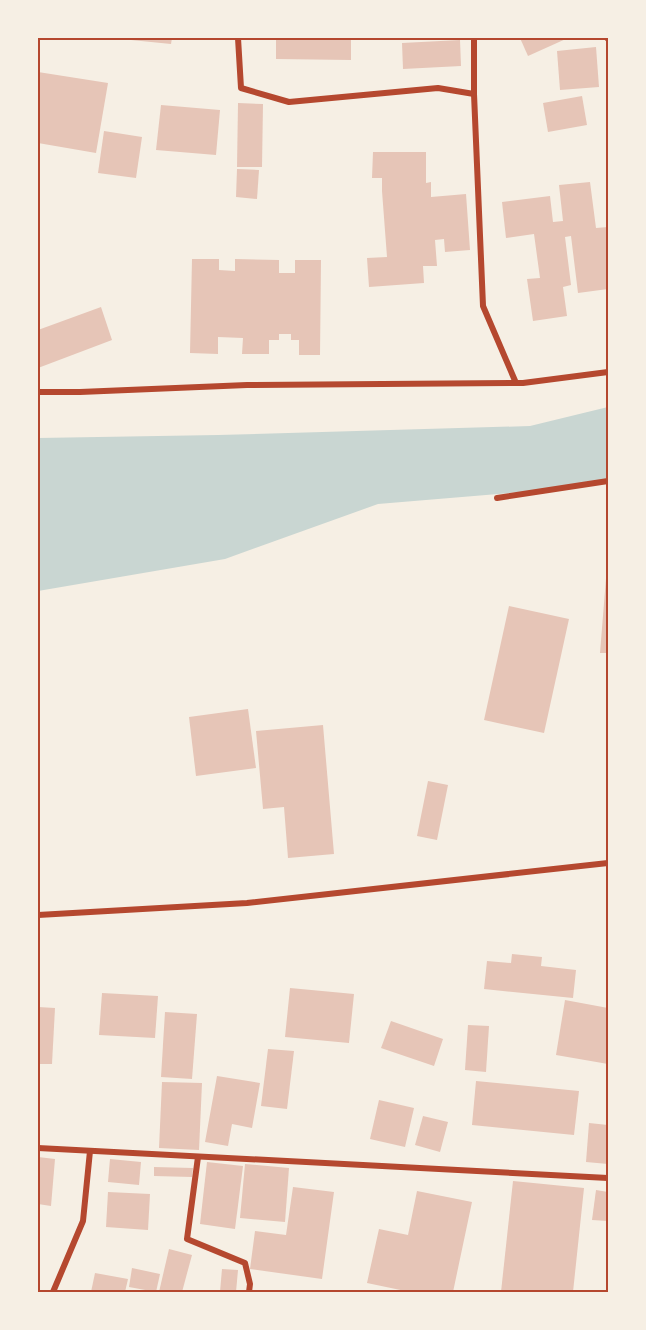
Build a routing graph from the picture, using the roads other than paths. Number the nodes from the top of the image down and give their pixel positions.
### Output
1 (238, 38) edge
2 (474, 38) edge
3 (474, 94) junction
4 (609, 372) edge
5 (516, 383) junction
6 (38, 392) edge
7 (609, 481) edge
8 (497, 498) dead end
9 (609, 863) edge
10 (38, 915) edge
11 (38, 1149) edge
12 (90, 1151) junction
13 (198, 1157) junction
14 (609, 1178) edge
15 (53, 1293) edge
16 (249, 1293) edge

1 - 3 street
2 - 3 street
3 - 5 street
4 - 5 street
5 - 6 street
7 - 8 street
9 - 10 street
11 - 12 street
12 - 13 street
12 - 15 street
13 - 14 street
13 - 16 street

